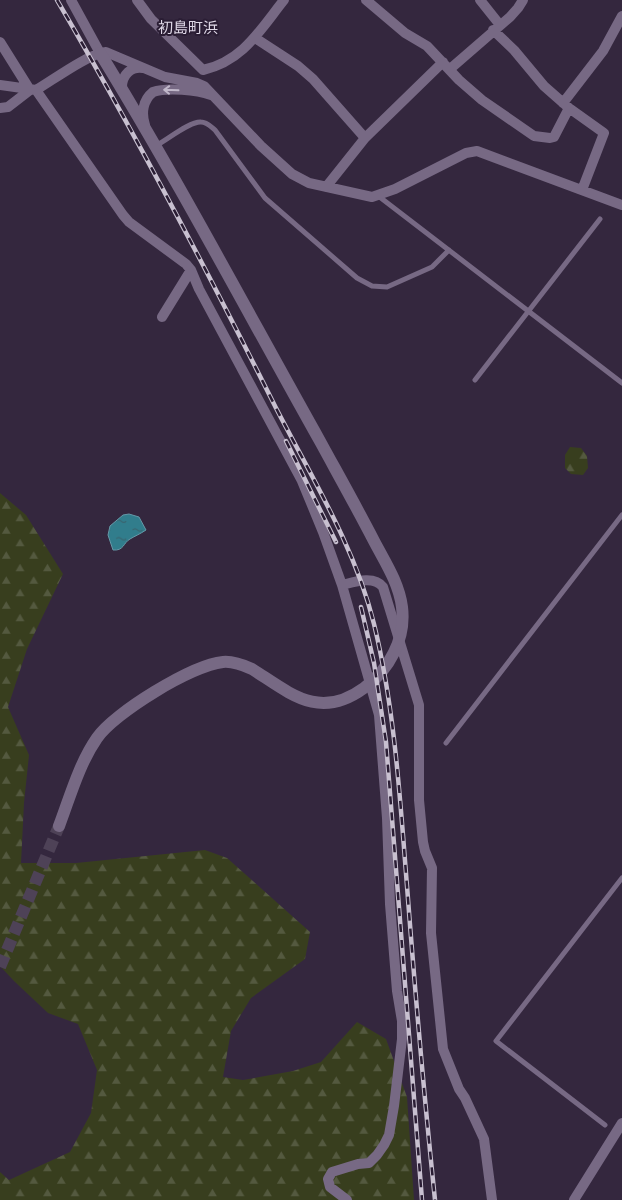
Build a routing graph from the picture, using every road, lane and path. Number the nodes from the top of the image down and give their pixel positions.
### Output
1 (71, 0) edge
2 (137, 0) edge
3 (284, 0) edge
4 (366, 0) edge
5 (480, 0) edge
6 (523, 0) edge
7 (622, 16) edge
8 (497, 27) junction
9 (255, 38) junction
10 (0, 42) edge
11 (100, 52) junction
12 (446, 66) junction
13 (143, 68) junction
14 (203, 70) junction
15 (198, 83) junction
16 (0, 85) edge
17 (122, 88) junction
18 (33, 90) junction
19 (218, 101) junction
20 (566, 105) junction
21 (0, 108) edge
22 (365, 138) junction
23 (155, 143) junction
24 (326, 187) junction
25 (582, 190) junction
26 (377, 195) junction
27 (622, 205) edge
28 (600, 219) dead end
29 (449, 250) junction
30 (191, 270) junction
31 (528, 311) junction
32 (162, 317) dead end
33 (475, 380) dead end
34 (622, 383) edge
35 (622, 515) edge
36 (342, 585) junction
37 (446, 743) dead end
38 (60, 826) tunnel mouth
39 (622, 878) edge
40 (605, 1124) dead end
41 (622, 1124) edge
42 (348, 1200) edge
43 (492, 1200) edge
44 (574, 1200) edge

1 - 11 street
2 - 14 street
3 - 9 street
4 - 12 street
5 - 8 street
6 - 8 street
7 - 20 street
8 - 12 street
8 - 20 street
9 - 14 street
9 - 22 street
10 - 18 street
11 - 13 street
11 - 17 street
11 - 18 street
12 - 20 street
12 - 22 street
13 - 15 street
13 - 17 street
14 - 15 street
15 - 19 street
16 - 18 street
17 - 23 street
18 - 21 street
18 - 30 street
19 -> 23 street
19 - 24 street
20 - 25 street
22 - 24 street
23 - 29 lane
23 - 38 street
24 - 26 street
25 - 26 street
25 - 27 street
26 - 29 lane
28 - 31 lane
29 - 31 lane
30 - 32 street
30 - 36 street
31 - 33 lane
31 - 34 lane
35 - 37 lane
36 - 42 street
36 - 43 street
39 - 40 lane
41 - 44 street

